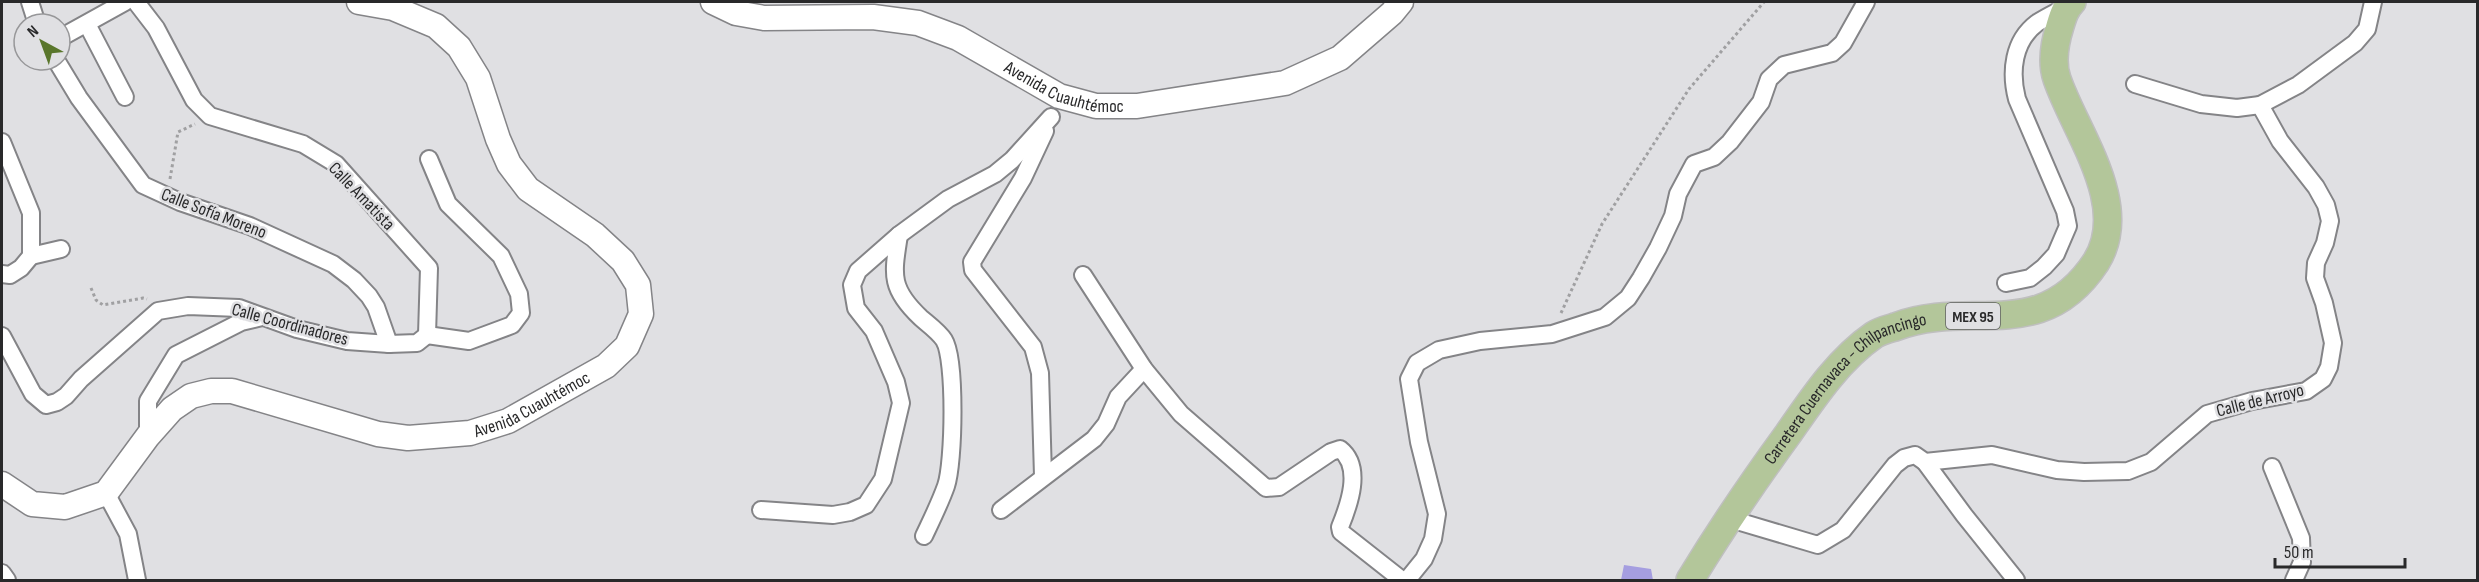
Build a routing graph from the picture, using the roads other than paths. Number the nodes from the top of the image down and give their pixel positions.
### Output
1 (125, 2) edge
2 (136, 2) edge
3 (359, 2) edge
4 (713, 2) edge
5 (1401, 2) edge
6 (1866, 2) edge
7 (2373, 2) edge
8 (2069, 4) edge
9 (87, 24) junction
10 (72, 32) edge
11 (63, 72) edge
12 (2135, 84) dead end
13 (125, 97) dead end
14 (2260, 105) junction
15 (1055, 107) junction
16 (2, 142) edge
17 (429, 159) dead end
18 (899, 235) junction
19 (61, 249) dead end
20 (31, 256) junction
21 (2, 274) edge
22 (1083, 275) dead end
23 (2006, 283) dead end
24 (262, 317) junction
25 (427, 335) junction
26 (2, 336) edge
27 (389, 344) junction
28 (1144, 369) junction
29 (148, 436) junction
30 (1925, 462) junction
31 (2272, 467) dead end
32 (1043, 476) junction
33 (2, 484) edge
34 (106, 493) junction
35 (761, 510) dead end
36 (1000, 510) dead end
37 (1727, 518) junction
38 (924, 536) dead end
39 (2, 573) edge
40 (8, 580) edge
41 (137, 580) edge
42 (1402, 580) edge
43 (1407, 580) edge
44 (1690, 580) edge
45 (2016, 580) edge
46 (2294, 580) edge

1 - 9 street
2 - 25 street, Calle Amatista
3 - 29 main road, Avenida Cuauhtémoc
4 - 15 main road, Avenida Cuauhtémoc
5 - 15 main road, Avenida Cuauhtémoc
6 - 43 street
7 - 14 street
8 - 23 street
8 - 37 main road, Carretera Cuernavaca - Chilpancingo / MEX 95
9 - 10 street
9 - 13 street
11 - 27 street, Calle Sofía Moreno
12 - 14 street
14 - 30 street, Calle de Arroyo
15 - 18 street
15 - 32 street
16 - 20 street
17 - 25 street
18 - 35 street
18 - 38 street
19 - 20 street
20 - 21 street
22 - 28 street
24 - 26 street, Calle Coordinadores
24 - 27 street, Calle Coordinadores
24 - 29 street
25 - 27 street
28 - 32 street
28 - 42 street
29 - 34 main road, Avenida Cuauhtémoc
30 - 37 street, Calle de Arroyo
30 - 45 street
31 - 46 street
32 - 36 street
33 - 34 main road
34 - 41 street
37 - 44 main road, Carretera Cuernavaca - Chilpancingo / MEX 95
39 - 40 street

